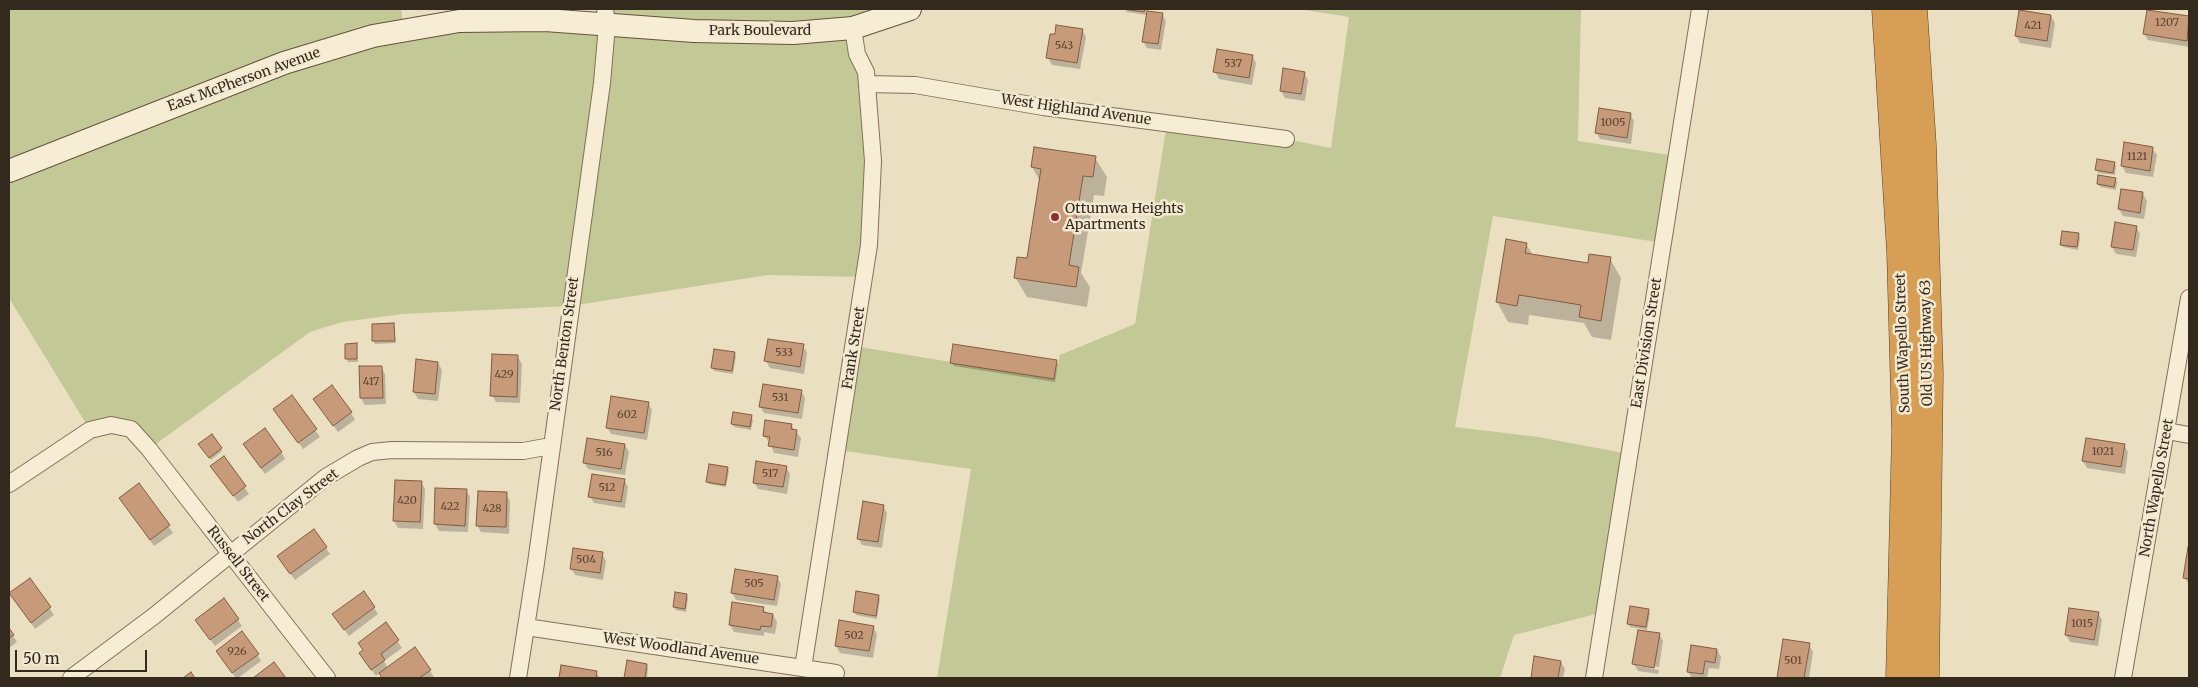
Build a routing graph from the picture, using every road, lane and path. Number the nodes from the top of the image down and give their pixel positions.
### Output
1 (910, 9) edge
2 (1700, 9) edge
3 (1886, 9) edge
4 (1913, 9) edge
5 (606, 17) edge
6 (854, 28) junction
7 (867, 84) junction
8 (1286, 139) dead end
9 (9, 170) edge
10 (2189, 298) edge
11 (2167, 431) junction
12 (2189, 435) edge
13 (551, 446) junction
14 (9, 484) edge
15 (230, 553) junction
16 (526, 627) junction
17 (803, 668) junction
18 (836, 673) dead end
19 (71, 678) edge
20 (327, 678) edge
21 (518, 678) edge
22 (1594, 678) edge
23 (1900, 678) edge
24 (1925, 678) edge
25 (2124, 678) edge

1 - 6 main road, Park Boulevard
2 - 22 street, East Division Street
3 - 23 highway, South Wapello Street
4 - 24 highway, Old US Highway 63
5 - 6 main road, Park Boulevard
5 - 9 main road, East McPherson Avenue
5 - 13 street, North Benton Street
6 - 7 street, Frank Street
7 - 8 street, West Highland Avenue
7 - 17 street, Frank Street
10 - 11 street, North Wapello Street
11 - 12 street
11 - 25 street, North Wapello Street
13 - 15 street, North Clay Street
13 - 16 street, North Benton Street
14 - 15 street, Russell Street
15 - 19 street, North Clay Street
15 - 20 street, Russell Street
16 - 17 street, West Woodland Avenue
16 - 21 street, North Benton Street
17 - 18 street, West Woodland Avenue

